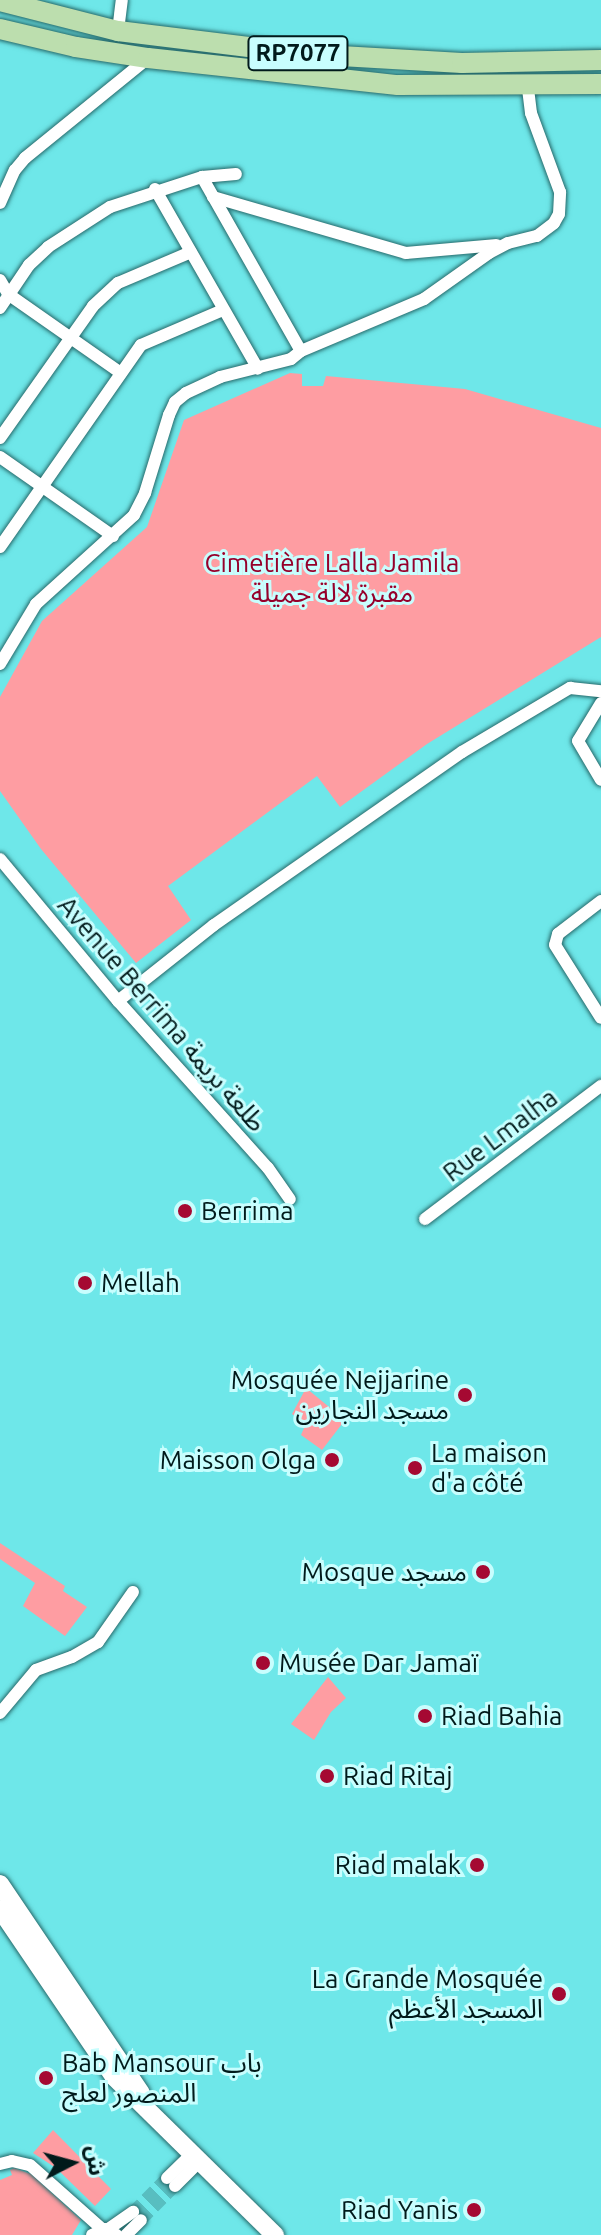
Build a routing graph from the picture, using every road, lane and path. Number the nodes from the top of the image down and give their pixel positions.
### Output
1 (122, 0) edge
2 (0, 1) edge
3 (0, 29) edge
4 (118, 31) junction
5 (148, 58) junction
6 (601, 60) edge
7 (601, 84) edge
8 (528, 87) junction
9 (236, 174) dead end
10 (202, 177) junction
11 (155, 189) junction
12 (213, 197) junction
13 (0, 203) edge
14 (508, 243) junction
15 (191, 252) junction
16 (0, 280) edge
17 (8, 294) junction
18 (0, 308) edge
19 (223, 310) junction
20 (69, 336) junction
21 (301, 351) junction
22 (258, 369) junction
23 (121, 373) junction
24 (0, 438) edge
25 (0, 457) edge
26 (42, 487) junction
27 (113, 536) junction
28 (0, 547) edge
29 (0, 664) edge
30 (601, 691) edge
31 (601, 703) edge
32 (601, 780) edge
33 (0, 859) edge
34 (601, 901) edge
35 (595, 1000) edge
36 (118, 1001) junction
37 (601, 1018) edge
38 (601, 1086) edge
39 (290, 1199) dead end
40 (425, 1219) dead end
41 (133, 1592) dead end
42 (0, 1713) edge
43 (0, 1884) edge
44 (0, 1909) edge
45 (157, 2119) junction
46 (196, 2158) junction
47 (0, 2164) edge
48 (171, 2182) tunnel mouth
49 (104, 2232) edge
50 (126, 2235) edge
51 (275, 2235) edge

1 - 4 street
2 - 4 main road, RP7077
3 - 5 main road, RP7077
4 - 6 main road, RP7077
5 - 8 main road, RP7077
5 - 13 street
7 - 8 main road, RP7077
8 - 14 street
9 - 10 street
10 - 11 street
10 - 12 street
11 - 15 street
11 - 17 street
12 - 14 street
12 - 21 street
14 - 21 street
15 - 19 street
15 - 20 street
16 - 17 street
17 - 18 street
17 - 20 street
19 - 22 street
19 - 23 street
20 - 23 street
20 - 24 street
21 - 22 street
22 - 27 street
23 - 26 street
25 - 26 street
26 - 27 street
26 - 28 street
27 - 29 street
30 - 36 street
31 - 32 street
33 - 36 street, Avenue Berrima طلعة بريمة
34 - 35 street
35 - 37 street
36 - 39 street, Avenue Berrima طلعة بريمة
38 - 40 street, Rue Lmalha
41 - 42 street
43 - 45 main road
44 - 45 main road
45 - 46 main road
46 - 48 street
46 - 51 main road
47 - 49 street
49 - 50 street

